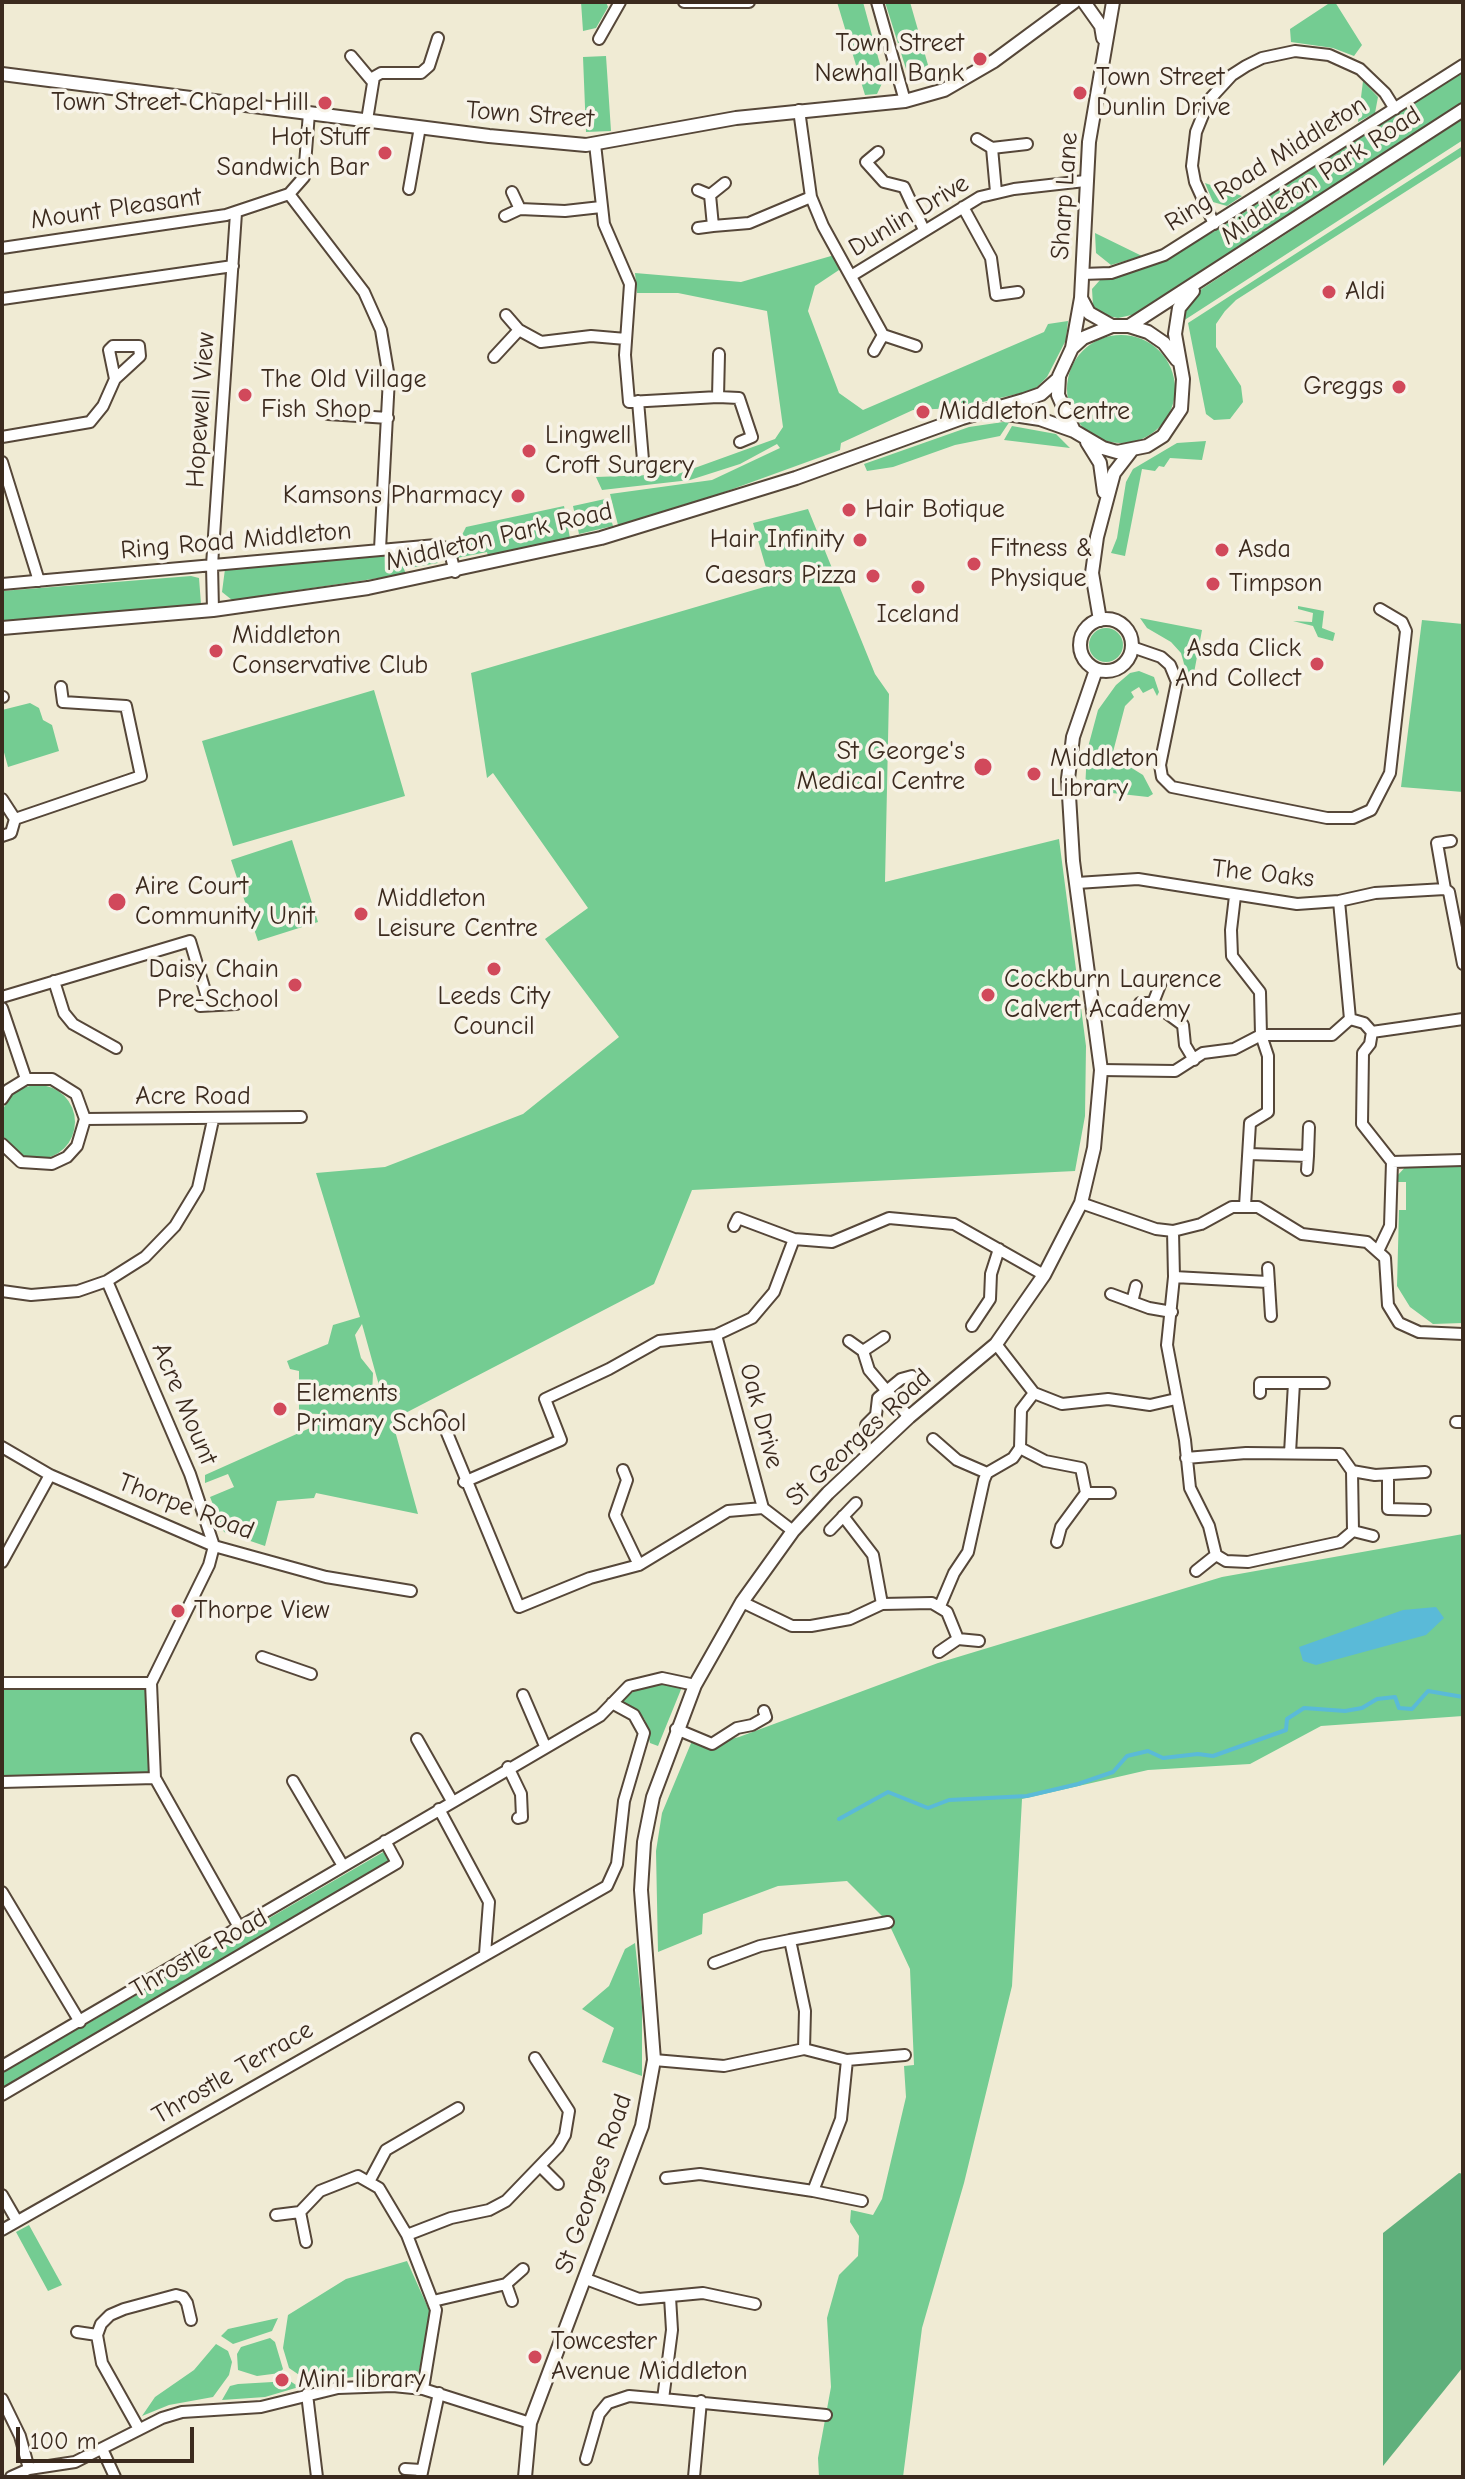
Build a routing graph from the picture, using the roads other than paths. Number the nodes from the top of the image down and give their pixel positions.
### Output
1 (620, 2) edge
2 (684, 2) edge
3 (749, 2) edge
4 (877, 2) edge
5 (1074, 2) edge
6 (1084, 2) edge
7 (1113, 2) edge
8 (438, 38) dead end
9 (599, 39) dead end
10 (1104, 41) junction
11 (351, 56) dead end
12 (1463, 65) edge
13 (2, 74) edge
14 (372, 81) junction
15 (905, 101) junction
16 (1395, 109) junction
17 (799, 110) junction
18 (1463, 110) edge
19 (309, 113) junction
20 (367, 120) junction
21 (420, 127) junction
22 (977, 139) dead end
23 (595, 144) junction
24 (1027, 144) dead end
25 (992, 148) junction
26 (878, 152) dead end
27 (1085, 181) junction
28 (725, 183) dead end
29 (409, 189) dead end
30 (698, 190) dead end
31 (512, 192) dead end
32 (996, 192) junction
33 (289, 194) junction
34 (710, 195) junction
35 (811, 197) junction
36 (601, 207) junction
37 (963, 207) junction
38 (520, 209) junction
39 (236, 213) junction
40 (505, 216) dead end
41 (1214, 224) junction
42 (713, 226) junction
43 (698, 228) dead end
44 (924, 230) junction
45 (2, 248) edge
46 (233, 266) junction
47 (1082, 274) junction
48 (851, 276) junction
49 (1203, 280) junction
50 (1018, 292) dead end
51 (1081, 298) junction
52 (2, 299) edge
53 (506, 315) dead end
54 (1112, 326) junction
55 (1129, 326) junction
56 (519, 330) junction
57 (883, 335) junction
58 (626, 339) junction
59 (916, 346) dead end
60 (1072, 348) junction
61 (874, 351) dead end
62 (719, 354) dead end
63 (494, 357) dead end
64 (1177, 360) junction
65 (1059, 378) junction
66 (115, 379) dead end
67 (718, 397) junction
68 (638, 401) junction
69 (989, 411) junction
70 (328, 414) dead end
71 (388, 418) junction
72 (1074, 431) junction
73 (2, 437) edge
74 (740, 442) dead end
75 (1087, 442) junction
76 (1131, 451) junction
77 (643, 460) dead end
78 (2, 462) edge
79 (1105, 495) junction
80 (380, 549) junction
81 (212, 565) junction
82 (455, 572) junction
83 (39, 581) junction
84 (2, 584) edge
85 (1380, 609) dead end
86 (213, 610) junction
87 (1100, 620) junction
88 (2, 628) edge
89 (1132, 647) junction
90 (1096, 670) junction
91 (61, 687) dead end
92 (2, 799) edge
93 (15, 819) junction
94 (2, 836) edge
95 (1451, 841) dead end
96 (1077, 883) junction
97 (1447, 891) junction
98 (1235, 896) junction
99 (1339, 901) junction
100 (1463, 964) edge
101 (1162, 980) dead end
102 (54, 981) junction
103 (2, 997) edge
104 (1140, 1003) dead end
105 (1153, 1003) junction
106 (236, 1004) dead end
107 (2, 1008) edge
108 (1350, 1019) junction
109 (1463, 1019) edge
110 (1372, 1032) junction
111 (1261, 1035) junction
112 (116, 1048) dead end
113 (1194, 1060) junction
114 (1101, 1070) junction
115 (26, 1079) junction
116 (2, 1099) edge
117 (301, 1117) dead end
118 (85, 1119) junction
119 (213, 1120) junction
120 (1309, 1127) dead end
121 (4, 1152) edge
122 (1249, 1154) junction
123 (1308, 1156) junction
124 (1463, 1160) edge
125 (1392, 1162) junction
126 (1307, 1170) dead end
127 (1081, 1203) junction
128 (1245, 1206) junction
129 (734, 1226) dead end
130 (1173, 1231) junction
131 (794, 1239) junction
132 (999, 1249) junction
133 (1379, 1249) junction
134 (1268, 1268) dead end
135 (1044, 1275) junction
136 (1174, 1277) junction
137 (107, 1281) junction
138 (1268, 1282) junction
139 (1136, 1286) dead end
140 (2, 1291) edge
141 (1111, 1294) dead end
142 (1132, 1302) junction
143 (1172, 1312) junction
144 (1271, 1316) dead end
145 (972, 1326) dead end
146 (1463, 1334) edge
147 (716, 1335) junction
148 (884, 1337) dead end
149 (849, 1341) dead end
150 (996, 1344) junction
151 (863, 1351) junction
152 (912, 1376) dead end
153 (1294, 1383) junction
154 (1324, 1383) dead end
155 (888, 1391) junction
156 (1034, 1393) junction
157 (1260, 1393) dead end
158 (1176, 1399) junction
159 (440, 1416) dead end
160 (909, 1417) junction
161 (866, 1425) dead end
162 (933, 1439) dead end
163 (2, 1447) edge
164 (1020, 1448) junction
165 (1290, 1453) junction
166 (1186, 1458) junction
167 (623, 1470) dead end
168 (1352, 1471) junction
169 (1425, 1472) dead end
170 (987, 1473) junction
171 (50, 1475) junction
172 (1388, 1475) junction
173 (464, 1482) junction
174 (1086, 1493) junction
175 (1110, 1493) dead end
176 (856, 1503) dead end
177 (763, 1508) junction
178 (1425, 1510) dead end
179 (843, 1516) junction
180 (830, 1530) dead end
181 (793, 1531) junction
182 (1353, 1531) junction
183 (1373, 1536) dead end
184 (1057, 1542) dead end
185 (214, 1546) junction
186 (1216, 1555) junction
187 (2, 1562) edge
188 (639, 1565) junction
189 (1196, 1571) dead end
190 (411, 1591) dead end
191 (742, 1602) junction
192 (882, 1604) junction
193 (940, 1606) junction
194 (958, 1639) junction
195 (979, 1641) dead end
196 (939, 1652) dead end
197 (262, 1657) dead end
198 (311, 1674) dead end
199 (2, 1683) edge
200 (151, 1683) junction
201 (695, 1685) junction
202 (523, 1695) dead end
203 (612, 1703) junction
204 (769, 1714) dead end
205 (676, 1729) junction
206 (417, 1739) dead end
207 (545, 1746) junction
208 (508, 1767) junction
209 (155, 1778) junction
210 (293, 1781) dead end
211 (2, 1782) edge
212 (452, 1801) junction
213 (439, 1809) junction
214 (518, 1818) dead end
215 (385, 1841) junction
216 (343, 1866) junction
217 (2, 1892) edge
218 (888, 1922) dead end
219 (239, 1927) junction
220 (790, 1940) junction
221 (485, 1954) junction
222 (714, 1963) dead end
223 (80, 2022) junction
224 (804, 2049) junction
225 (905, 2055) dead end
226 (535, 2058) dead end
227 (654, 2060) junction
228 (847, 2060) junction
229 (2, 2066) edge
230 (2, 2095) edge
231 (458, 2108) dead end
232 (541, 2167) junction
233 (666, 2178) dead end
234 (370, 2180) junction
235 (558, 2184) dead end
236 (813, 2191) junction
237 (2, 2195) edge
238 (862, 2201) dead end
239 (300, 2212) junction
240 (276, 2215) dead end
241 (17, 2221) junction
242 (2, 2230) edge
243 (407, 2235) junction
244 (306, 2242) dead end
245 (523, 2269) dead end
246 (586, 2279) junction
247 (506, 2284) junction
248 (670, 2297) junction
249 (433, 2301) junction
250 (512, 2301) dead end
251 (755, 2304) dead end
252 (191, 2320) dead end
253 (77, 2332) dead end
254 (97, 2335) junction
255 (423, 2389) junction
256 (439, 2393) junction
257 (307, 2394) junction
258 (2, 2399) edge
259 (663, 2399) junction
260 (701, 2401) junction
261 (826, 2415) dead end
262 (530, 2423) junction
263 (139, 2429) junction
264 (103, 2451) junction
265 (586, 2459) dead end
266 (29, 2469) junction
267 (405, 2469) dead end
268 (421, 2473) edge
269 (11, 2477) edge
270 (115, 2477) edge
271 (317, 2477) edge
272 (525, 2477) edge
273 (694, 2477) edge

1 - 9 street
2 - 3 street
4 - 15 street
5 - 15 street, Town Street
6 - 10 street
7 - 10 street
8 - 14 street
10 - 27 street, Sharp Lane
11 - 14 street
12 - 16 street, Ring Road Middleton
13 - 19 street, Town Street
14 - 20 street
15 - 17 street, Town Street
16 - 41 street, Ring Road Middleton
16 - 41 street
17 - 23 street, Town Street
17 - 35 street
18 - 49 street, Middleton Park Road
19 - 20 street, Town Street
19 - 33 street
20 - 21 street, Town Street
21 - 23 street, Town Street
21 - 29 street
22 - 25 street
23 - 36 street
24 - 25 street
25 - 32 street
26 - 44 street
27 - 32 street, Dunlin Drive
27 - 47 street, Sharp Lane
28 - 34 street
30 - 34 street
31 - 38 street
32 - 37 street, Dunlin Drive
33 - 39 street, Mount Pleasant
33 - 71 street
34 - 42 street
35 - 42 street
35 - 48 street
36 - 38 street
36 - 58 street
37 - 44 street, Dunlin Drive
37 - 50 street
38 - 40 street
39 - 45 street, Mount Pleasant
39 - 46 street, Hopewell View
41 - 47 street, Ring Road Middleton
42 - 43 street
44 - 48 street, Dunlin Drive
46 - 52 street
46 - 81 street, Hopewell View
47 - 51 street, Sharp Lane
48 - 57 street
49 - 55 street, Middleton Park Road
49 - 64 street, Middleton Park Road
51 - 54 street, Sharp Lane
51 - 60 street, Sharp Lane
53 - 56 street
54 - 55 street
54 - 60 street
55 - 64 street
56 - 58 street
56 - 63 street
57 - 59 street
57 - 61 street
58 - 68 street
60 - 65 street
62 - 67 street
64 - 76 street, Middleton Park Road
65 - 69 street, Middleton Park Road
65 - 72 street, Middleton Park Road
66 - 73 street
67 - 68 street
67 - 74 street
68 - 77 street
69 - 72 street, Middleton Park Road
69 - 82 street, Middleton Park Road
70 - 71 street
71 - 80 street
72 - 75 street, Middleton Park Road
75 - 76 street, Middleton Park Road
75 - 79 street
76 - 79 street
78 - 83 street
79 - 87 street
80 - 81 street, Ring Road Middleton
80 - 82 street, Ring Road Middleton
81 - 83 street, Ring Road Middleton
81 - 86 street, Hopewell View
82 - 86 street, Middleton Park Road
83 - 84 street, Ring Road Middleton
85 - 89 street
86 - 88 street, Middleton Park Road
87 - 89 street
87 - 90 street
89 - 90 street
90 - 96 street, St Georges Road
91 - 93 street
92 - 93 street
93 - 94 street
95 - 97 street
96 - 98 street, The Oaks
96 - 114 street, St Georges Road
97 - 99 street, The Oaks
97 - 100 street
98 - 99 street, The Oaks
98 - 111 street
99 - 108 street
101 - 105 street
102 - 103 street
102 - 106 street
102 - 112 street
104 - 105 street
105 - 113 street
107 - 115 street
108 - 110 street
108 - 111 street
109 - 110 street
110 - 125 street
111 - 113 street
111 - 122 street
113 - 114 street
114 - 127 street, St Georges Road
115 - 116 street
115 - 118 street
117 - 119 street, Acre Road
118 - 119 street, Acre Road
118 - 121 street
119 - 137 street
120 - 123 street
122 - 123 street
122 - 128 street
123 - 126 street
124 - 125 street
125 - 133 street
127 - 130 street
127 - 135 street, St Georges Road
128 - 130 street
128 - 133 street
129 - 131 street
130 - 136 street
131 - 132 street
131 - 147 street
132 - 135 street
132 - 145 street
133 - 146 street
134 - 138 street
135 - 150 street, St Georges Road
136 - 138 street
136 - 143 street
137 - 140 street
137 - 185 street, Acre Mount
138 - 144 street
139 - 142 street
141 - 142 street
142 - 143 street
143 - 158 street
147 - 173 street
147 - 177 street, Oak Drive
148 - 151 street
149 - 151 street
150 - 156 street
150 - 160 street, St Georges Road
151 - 155 street
152 - 155 street
153 - 154 street
153 - 157 street
153 - 165 street
155 - 160 street
155 - 161 street
156 - 158 street
156 - 164 street
158 - 166 street
159 - 173 street
160 - 181 street, St Georges Road
162 - 170 street
163 - 171 street, Thorpe Road
164 - 170 street
164 - 174 street
165 - 166 street
165 - 168 street
166 - 186 street
167 - 188 street
168 - 172 street
168 - 182 street
169 - 172 street
170 - 193 street
171 - 185 street, Thorpe Road
171 - 187 street
172 - 178 street
173 - 188 street
174 - 175 street
174 - 184 street
176 - 179 street
177 - 181 street
177 - 188 street
179 - 180 street
179 - 192 street
181 - 191 street, St Georges Road
182 - 183 street
182 - 186 street
185 - 190 street, Thorpe Road
185 - 200 street
186 - 189 street
191 - 192 street
191 - 201 street, St Georges Road
192 - 193 street
193 - 194 street
194 - 195 street
194 - 196 street
197 - 198 street
199 - 200 street
200 - 209 street
201 - 203 street, Throstle Road
201 - 205 street, St Georges Road
202 - 207 street
203 - 207 street, Throstle Road
203 - 221 street, Throstle Terrace
204 - 205 street
205 - 227 street, St Georges Road
206 - 212 street
207 - 208 street, Throstle Road
208 - 212 street, Throstle Road
208 - 214 street
209 - 211 street
209 - 219 street
210 - 216 street
212 - 213 street, Throstle Road
213 - 215 street, Throstle Road
213 - 221 street
215 - 216 street, Throstle Road
215 - 230 street, Throstle Road
216 - 219 street, Throstle Road
217 - 223 street
218 - 220 street
219 - 223 street, Throstle Road
220 - 222 street
220 - 224 street
221 - 241 street, Throstle Terrace
223 - 229 street, Throstle Road
224 - 227 street
224 - 228 street
225 - 228 street
226 - 232 street
227 - 246 street, St Georges Road
228 - 236 street
231 - 234 street
232 - 235 street
232 - 243 street
233 - 236 street
234 - 239 street
234 - 243 street
236 - 238 street
237 - 241 street
239 - 240 street
239 - 244 street
241 - 242 street, Throstle Terrace
243 - 249 street
245 - 247 street
246 - 248 street
246 - 262 street, St Georges Road
247 - 249 street
247 - 250 street
248 - 251 street
248 - 259 street
249 - 255 street
252 - 254 street
253 - 254 street
254 - 263 street
255 - 256 street
255 - 257 street
256 - 262 street
256 - 268 street
257 - 263 street
257 - 271 street
258 - 266 street
259 - 260 street
259 - 265 street
260 - 261 street
260 - 273 street
262 - 272 street, St Georges Road
263 - 264 street
264 - 266 street
264 - 270 street
266 - 269 street
267 - 268 street

